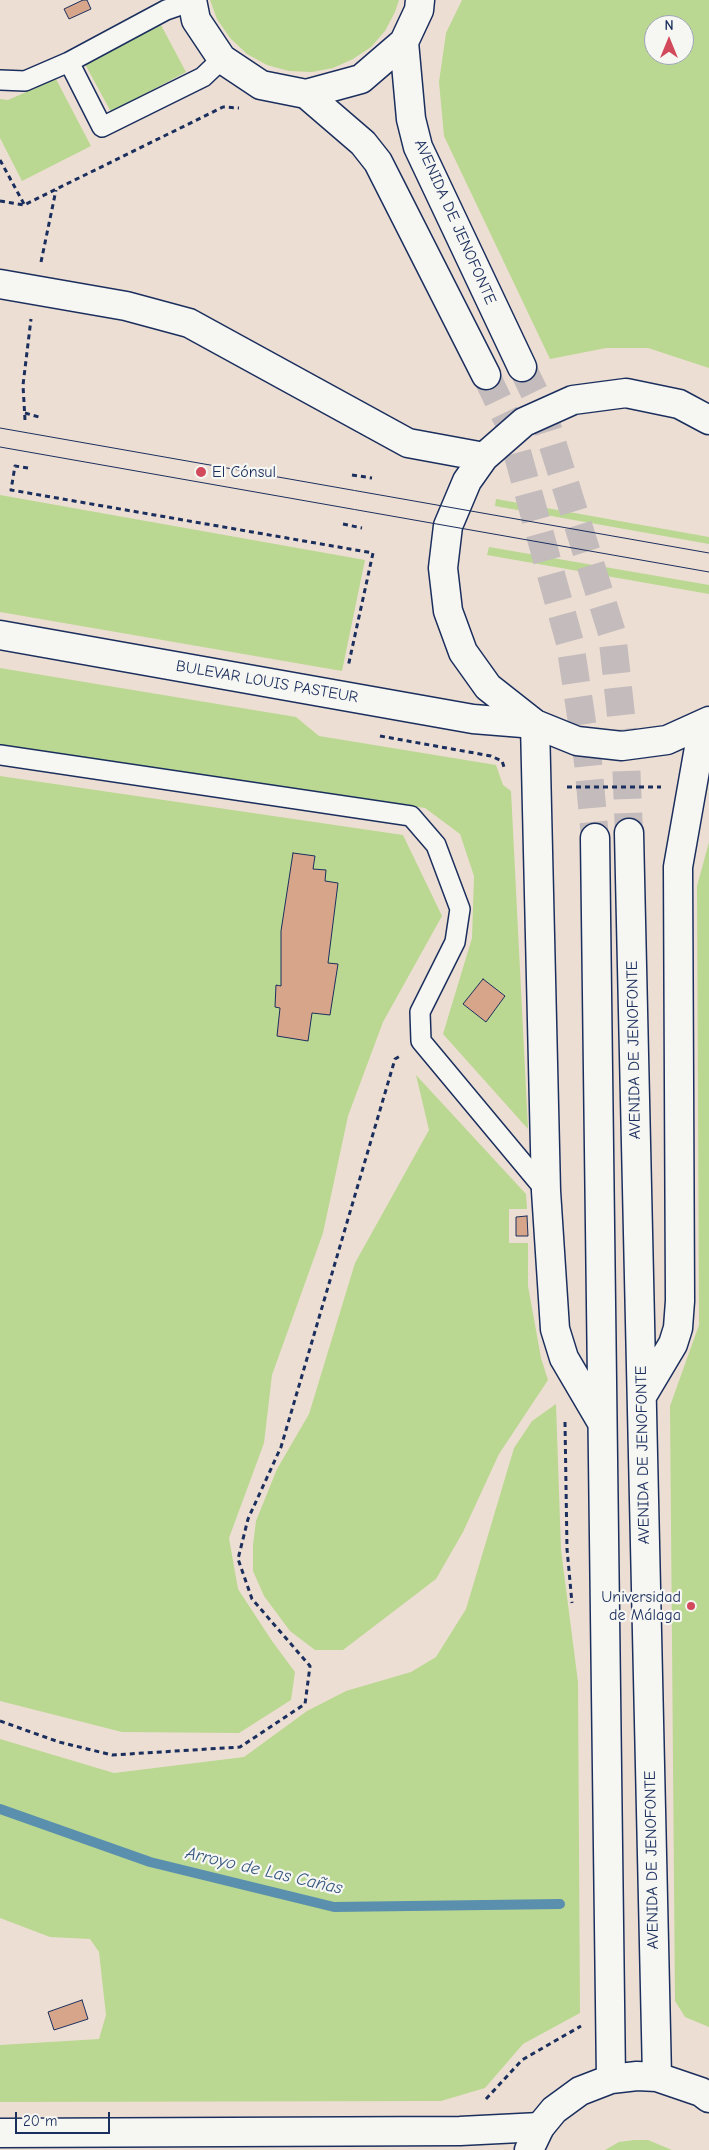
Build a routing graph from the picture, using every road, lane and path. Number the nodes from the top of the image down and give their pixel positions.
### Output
1 (420, 0) edge
2 (192, 1) edge
3 (404, 42) junction
4 (222, 59) junction
5 (69, 62) junction
6 (0, 80) edge
7 (306, 94) junction
8 (247, 109) dead end
9 (0, 160) edge
10 (56, 189) junction
11 (0, 200) edge
12 (24, 205) junction
13 (41, 263) dead end
14 (0, 284) edge
15 (32, 314) dead end
16 (522, 366) tunnel mouth
17 (486, 376) tunnel mouth
18 (25, 414) junction
19 (39, 417) dead end
20 (25, 420) dead end
21 (709, 420) edge
22 (484, 457) junction
23 (28, 468) dead end
24 (352, 475) dead end
25 (372, 478) dead end
26 (343, 524) dead end
27 (362, 528) dead end
28 (0, 636) edge
29 (348, 670) dead end
30 (706, 723) edge
31 (535, 724) junction
32 (667, 740) junction
33 (0, 755) edge
34 (704, 756) edge
35 (629, 833) tunnel mouth
36 (595, 838) tunnel mouth
37 (421, 1040) junction
38 (546, 1191) junction
39 (642, 1396) junction
40 (565, 1420) dead end
41 (602, 1424) junction
42 (573, 1613) dead end
43 (0, 1721) edge
44 (587, 2022) dead end
45 (657, 2077) junction
46 (611, 2079) junction
47 (709, 2098) edge
48 (485, 2100) dead end
49 (0, 2133) edge
50 (535, 2138) edge

1 - 3 main road
2 - 4 main road
2 - 5 lane
3 - 7 main road
3 - 16 main road, AVENIDA DE JENOFONTE
4 - 5 lane
4 - 7 main road
5 - 6 lane
7 - 17 main road
8 - 10 path
9 - 12 path
10 - 12 path
10 - 13 path
11 - 12 path
14 - 22 main road
15 - 18 path
18 - 19 path
18 - 20 path
21 - 22 main road
22 - 31 main road
23 - 29 path
24 - 25 path
26 - 27 path
28 - 31 main road, BULEVAR LOUIS PASTEUR
30 - 32 main road
30 - 34 main road
31 - 32 main road
31 - 38 main road
32 - 34 main road
33 - 37 lane
34 - 39 main road
35 - 39 main road, AVENIDA DE JENOFONTE
36 - 41 main road
37 - 38 lane
37 - 43 path
38 - 41 main road
39 - 45 main road, AVENIDA DE JENOFONTE
40 - 42 path
41 - 46 main road
44 - 48 path
45 - 46 main road
45 - 47 main road
46 - 50 main road
49 - 50 main road

